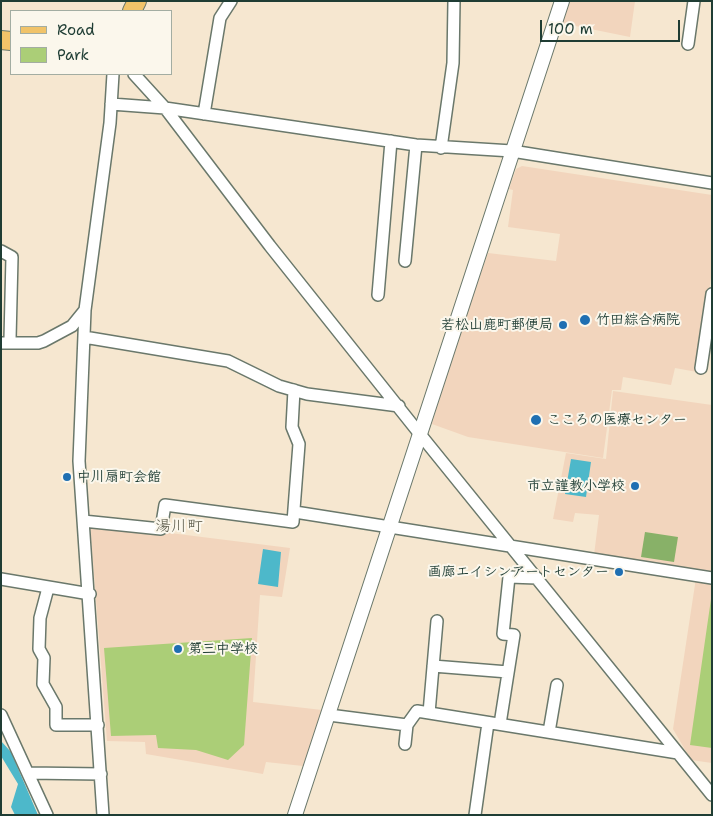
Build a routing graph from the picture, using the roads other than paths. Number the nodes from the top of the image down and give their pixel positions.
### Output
1 (231, 1) edge
2 (454, 1) edge
3 (562, 1) edge
4 (694, 1) edge
5 (688, 44) dead end
6 (113, 75) edge
7 (135, 75) edge
8 (112, 104) junction
9 (165, 108) junction
10 (204, 114) junction
11 (391, 141) junction
12 (416, 145) junction
13 (441, 148) junction
14 (512, 151) junction
15 (712, 183) edge
16 (1, 251) edge
17 (405, 262) dead end
18 (712, 294) edge
19 (378, 295) dead end
20 (85, 310) junction
21 (67, 330) junction
22 (84, 340) junction
23 (6, 341) edge
24 (700, 368) dead end
25 (294, 390) junction
26 (399, 406) junction
27 (420, 434) junction
28 (296, 512) junction
29 (83, 521) junction
30 (390, 527) junction
31 (510, 544) junction
32 (537, 578) junction
33 (712, 578) edge
34 (1, 579) edge
35 (48, 588) junction
36 (90, 594) junction
37 (437, 621) dead end
38 (433, 666) junction
39 (508, 672) junction
40 (557, 685) dead end
41 (429, 713) junction
42 (1, 715) edge
43 (329, 715) junction
44 (488, 723) junction
45 (500, 724) junction
46 (98, 725) junction
47 (407, 725) junction
48 (549, 732) junction
49 (405, 744) dead end
50 (678, 753) junction
51 (28, 773) junction
52 (101, 774) junction
53 (710, 790) edge
54 (47, 815) edge
55 (104, 815) edge
56 (295, 815) edge
57 (475, 815) edge

1 - 10 street
2 - 13 street
3 - 14 street
4 - 5 street
6 - 8 street
7 - 9 street
8 - 9 street
8 - 20 street
9 - 10 street
9 - 26 street
10 - 11 street
11 - 12 street
11 - 19 street
12 - 13 street
12 - 17 street
13 - 14 street
14 - 15 street
14 - 27 street
16 - 23 street
18 - 24 street
20 - 21 street
20 - 22 street
21 - 22 street
21 - 23 street
22 - 25 street
22 - 29 street
25 - 26 street
25 - 28 street
26 - 27 street
27 - 30 street
27 - 31 street
28 - 29 street
28 - 30 street
29 - 36 street
30 - 31 street
30 - 43 street
31 - 32 street
31 - 33 street
32 - 39 street
32 - 50 street
34 - 35 street
35 - 36 street
35 - 46 street
36 - 46 street
37 - 38 street
38 - 39 street
38 - 41 street
39 - 45 street
40 - 48 street
41 - 44 street
41 - 47 street
42 - 51 street
43 - 47 street
43 - 56 street
44 - 45 street
44 - 57 street
45 - 48 street
46 - 52 street
47 - 49 street
48 - 50 street
50 - 53 street
51 - 52 street
51 - 54 street
52 - 55 street

